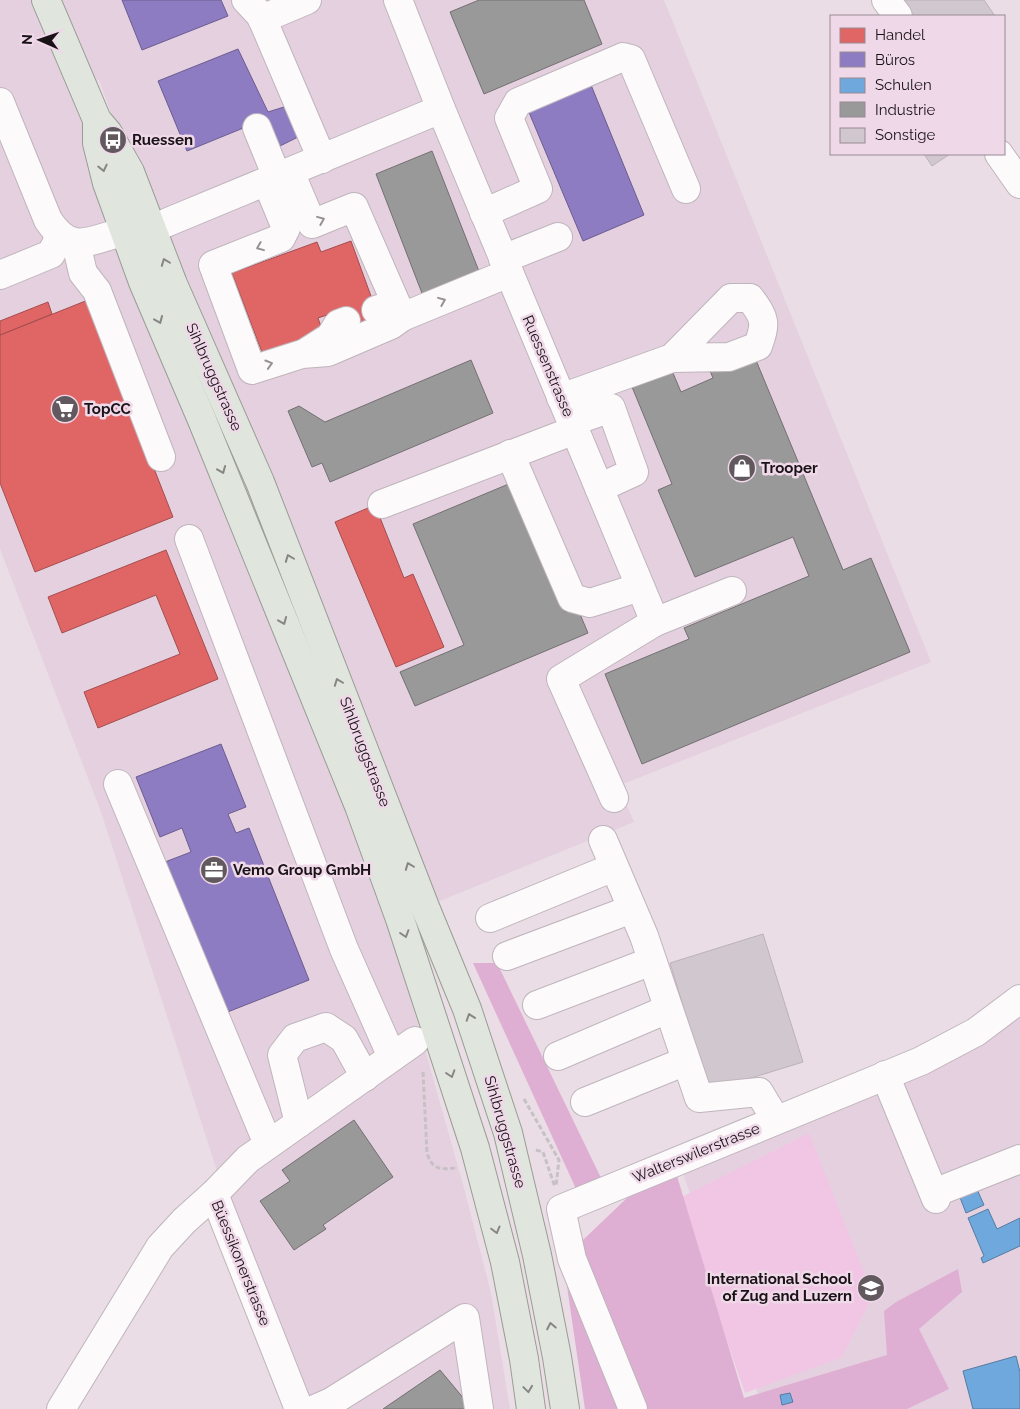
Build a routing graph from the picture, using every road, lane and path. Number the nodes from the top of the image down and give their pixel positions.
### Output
1 (46, 0) edge
2 (307, 0) edge
3 (398, 0) edge
4 (886, 0) edge
5 (254, 9) edge
6 (897, 15) edge
7 (0, 102) edge
8 (441, 109) junction
9 (97, 120) junction
10 (257, 128) dead end
11 (1000, 155) edge
12 (322, 159) junction
13 (278, 177) junction
14 (1020, 184) edge
15 (686, 189) dead end
16 (484, 214) junction
17 (152, 228) junction
18 (125, 231) junction
19 (558, 237) dead end
20 (68, 239) junction
21 (506, 266) junction
22 (0, 276) edge
23 (376, 310) dead end
24 (402, 317) junction
25 (346, 321) dead end
26 (302, 354) junction
27 (672, 358) dead end
28 (569, 416) junction
29 (510, 454) junction
30 (161, 457) dead end
31 (599, 488) junction
32 (382, 504) dead end
33 (189, 539) dead end
34 (640, 587) junction
35 (732, 591) dead end
36 (655, 622) junction
37 (118, 784) dead end
38 (614, 798) dead end
39 (603, 840) dead end
40 (614, 867) junction
41 (632, 909) junction
42 (490, 918) dead end
43 (507, 956) dead end
44 (652, 961) junction
45 (1020, 1000) edge
46 (537, 1006) dead end
47 (668, 1009) junction
48 (415, 1041) joint
49 (558, 1056) dead end
50 (392, 1057) junction
51 (686, 1061) junction
52 (885, 1075) junction
53 (365, 1076) junction
54 (585, 1102) dead end
55 (776, 1120) junction
56 (300, 1122) junction
57 (268, 1144) junction
58 (533, 1148) dead end
59 (1020, 1158) edge
60 (456, 1168) dead end
61 (556, 1189) dead end
62 (214, 1194) junction
63 (327, 1407) edge
64 (61, 1409) edge
65 (299, 1409) edge
66 (479, 1409) edge
67 (531, 1409) edge
68 (565, 1409) edge
69 (634, 1409) edge

1 - 9 main road, Sihlbruggstrasse
2 - 5 street
3 - 8 street, Ruessenstrasse
4 - 6 street
5 - 12 street
7 - 20 street
8 - 12 street
8 - 16 street, Ruessenstrasse
9 - 17 main road, Sihlbruggstrasse
9 -> 18 main road, Sihlbruggstrasse
10 - 13 street
11 - 14 street
12 - 13 street
13 - 17 street
13 -> 24 street
13 -> 26 street
15 - 16 street
16 - 21 street, Ruessenstrasse
17 - 18 street
68 -> 17 main road, Sihlbruggstrasse
18 - 20 street
18 -> 67 main road, Sihlbruggstrasse
19 - 21 street
20 - 22 street
20 - 30 street
24 -> 21 street
21 - 28 street, Ruessenstrasse
23 - 24 street
24 - 26 street
25 - 26 street
27 - 28 street
28 - 29 street
28 - 31 street, Ruessenstrasse
28 - 31 street
29 - 32 street
29 - 34 street
31 - 34 street, Ruessenstrasse
33 - 50 street
34 - 36 street, Ruessenstrasse
35 - 36 street
36 - 38 street
37 - 57 street
39 - 40 street
40 - 41 street
40 - 42 street
41 - 43 street
41 - 44 street
44 - 46 street
44 - 47 street
45 - 52 street, Walterswilerstrasse
47 - 49 street
47 - 51 street
48 - 50 street
48 - 60 path
50 - 53 street
51 - 54 street
51 - 55 street
52 - 55 street, Walterswilerstrasse
52 - 59 street
53 - 56 street
53 - 56 street
55 - 69 street, Walterswilerstrasse
56 - 57 street
57 - 62 street
58 - 61 path
62 - 64 street, Büessikonerstrasse
62 - 65 street, Büessikonerstrasse
63 - 66 street

